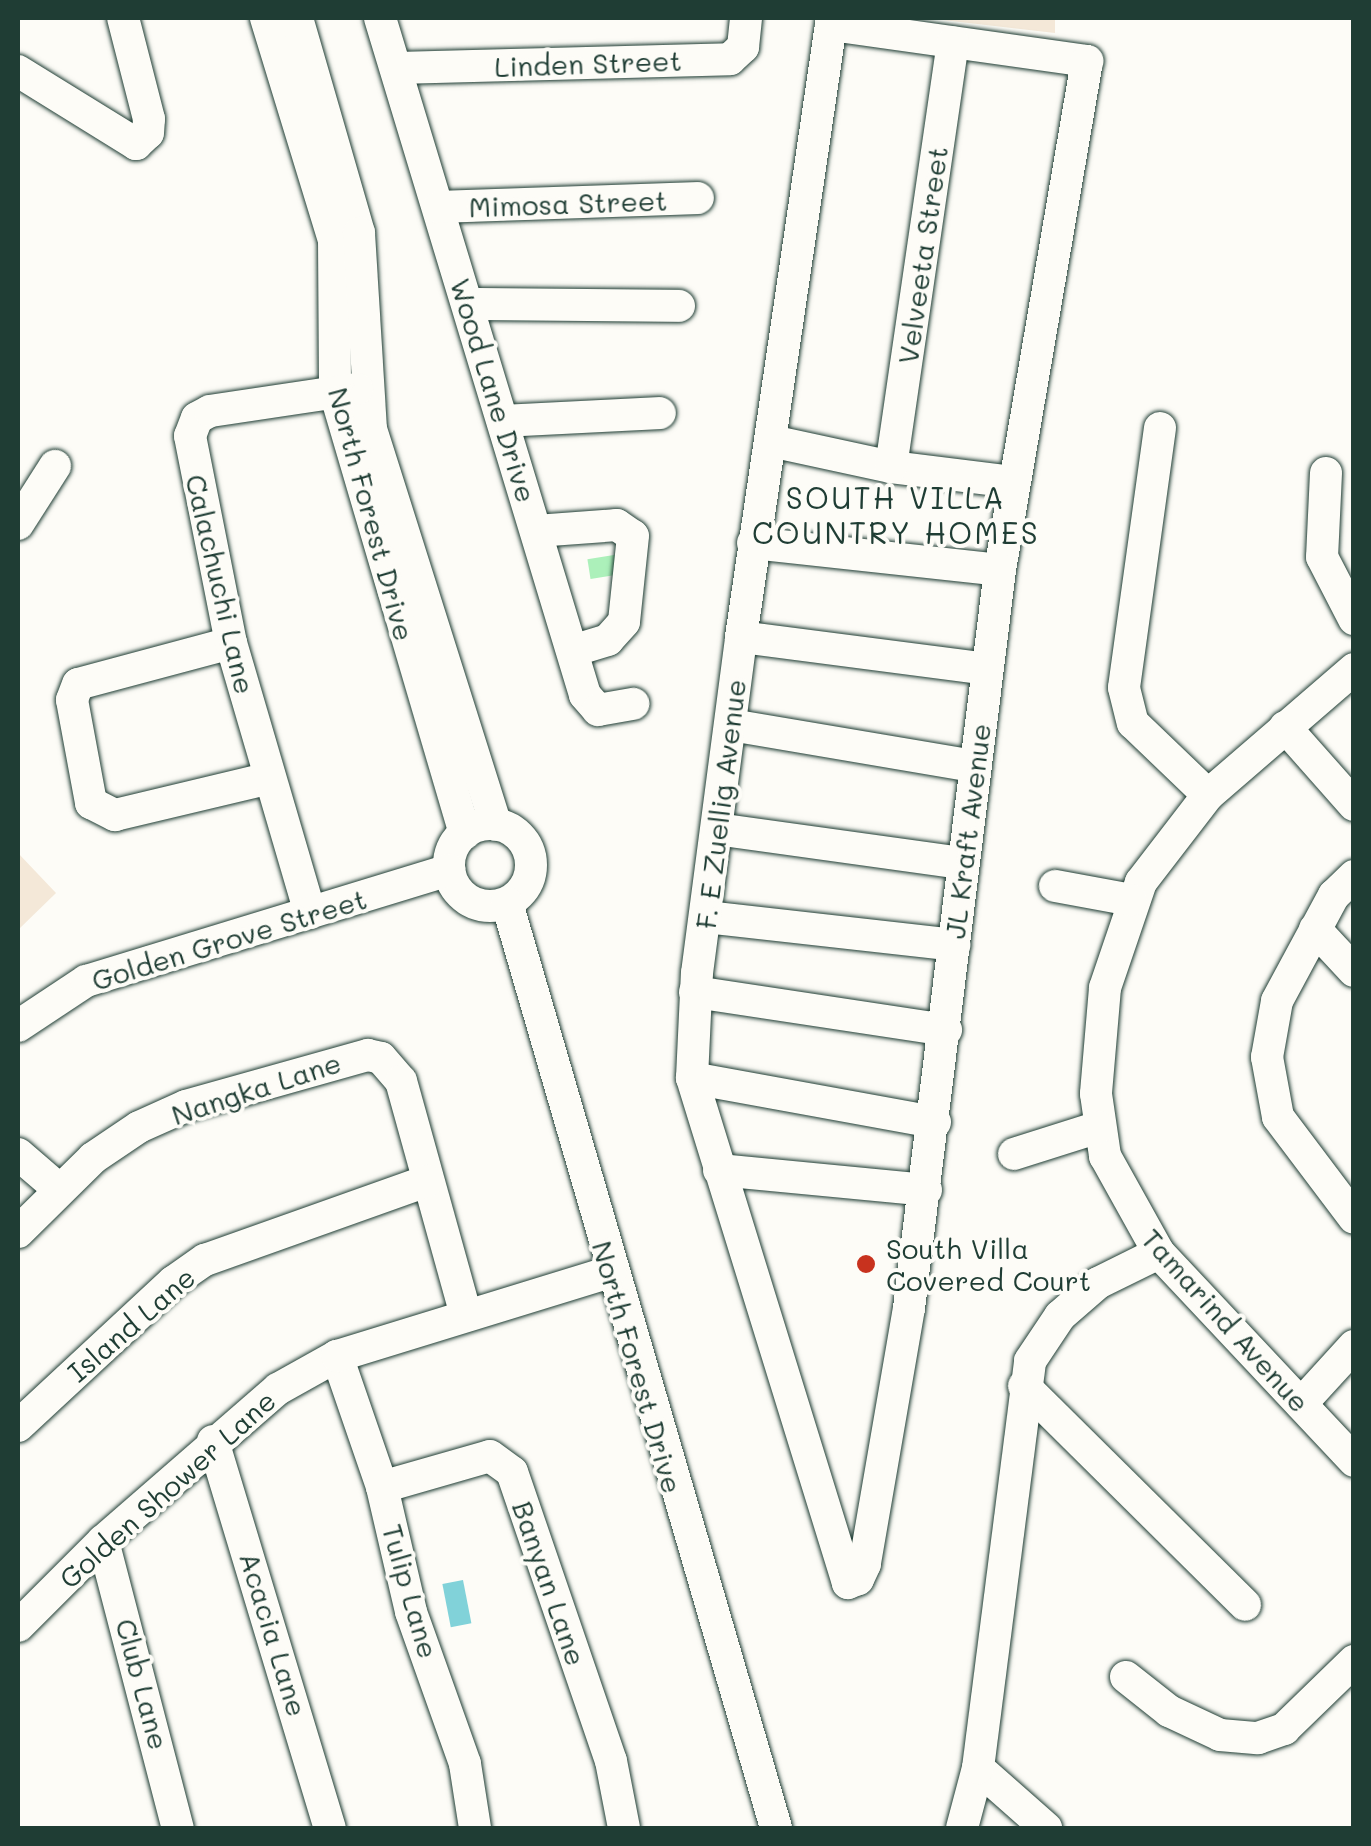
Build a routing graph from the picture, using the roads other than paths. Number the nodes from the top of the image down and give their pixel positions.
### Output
1 (124, 18) edge
2 (266, 18) edge
3 (296, 18) edge
4 (746, 18) edge
5 (843, 22) edge
6 (386, 23) edge
7 (953, 42) junction
8 (398, 68) junction
9 (18, 71) edge
10 (299, 76) junction
11 (698, 198) dead end
12 (439, 207) junction
13 (468, 304) junction
14 (680, 306) dead end
15 (349, 390) junction
16 (660, 413) dead end
17 (503, 421) junction
18 (1160, 428) dead end
19 (771, 441) junction
20 (55, 466) dead end
21 (891, 467) junction
22 (1326, 473) dead end
23 (1014, 482) junction
24 (18, 524) edge
25 (536, 531) junction
26 (753, 544) junction
27 (1000, 570) junction
28 (1354, 619) edge
29 (740, 636) junction
30 (232, 643) junction
31 (572, 652) junction
32 (1354, 668) edge
33 (987, 669) junction
34 (633, 704) dead end
35 (731, 724) junction
36 (1285, 727) junction
37 (973, 766) junction
38 (270, 778) junction
39 (1208, 795) junction
40 (1354, 805) edge
41 (480, 829) junction
42 (716, 829) junction
43 (963, 863) junction
44 (450, 870) junction
45 (1354, 876) edge
46 (1055, 886) dead end
47 (1131, 900) junction
48 (506, 903) junction
49 (310, 913) junction
50 (706, 917) junction
51 (1315, 930) junction
52 (954, 945) junction
53 (1354, 970) edge
54 (696, 992) junction
55 (18, 1026) edge
56 (946, 1030) junction
57 (692, 1078) junction
58 (935, 1122) junction
59 (1099, 1127) junction
60 (18, 1154) edge
61 (1014, 1154) dead end
62 (720, 1170) junction
63 (427, 1181) junction
64 (60, 1190) junction
65 (926, 1190) junction
66 (1354, 1218) edge
67 (18, 1232) edge
68 (1160, 1254) junction
69 (610, 1272) junction
70 (466, 1315) junction
71 (1354, 1346) edge
72 (338, 1356) junction
73 (1024, 1386) junction
74 (1301, 1404) junction
75 (18, 1426) edge
76 (213, 1441) junction
77 (1354, 1462) edge
78 (382, 1486) junction
79 (104, 1540) junction
80 (841, 1574) joint
81 (1245, 1605) dead end
82 (18, 1626) edge
83 (1354, 1661) edge
84 (1126, 1678) dead end
85 (978, 1768) junction
86 (178, 1828) edge
87 (330, 1828) edge
88 (474, 1828) edge
89 (624, 1828) edge
90 (776, 1828) edge
91 (962, 1828) edge
92 (1046, 1828) edge

1 - 9 street
2 - 10 street, North Forest Drive
3 - 10 street, North Forest Drive
4 - 8 street, Linden Street
5 - 7 street
5 - 19 street, F. E Zuellig Avenue
6 - 8 street, Wood Lane Drive
7 - 21 street, Velveeta Street
7 - 23 street, JL Kraft Avenue
8 - 12 street, Wood Lane Drive
10 - 15 street, North Forest Drive
11 - 12 street, Mimosa Street
12 - 13 street, Wood Lane Drive
13 - 14 street
13 - 17 street, Wood Lane Drive
15 - 30 street, Calachuchi Lane
15 - 41 street, North Forest Drive
16 - 17 street
17 - 25 street, Wood Lane Drive
18 - 39 street
19 - 21 street
19 - 26 street, F. E Zuellig Avenue
20 - 24 street
21 - 23 street
22 - 28 street
23 - 27 street, JL Kraft Avenue
25 - 31 street, Wood Lane Drive
25 - 31 street
26 - 27 street
26 - 29 street, F. E Zuellig Avenue
27 - 33 street, JL Kraft Avenue
29 - 33 street
29 - 35 street, F. E Zuellig Avenue
30 - 38 street, Calachuchi Lane
30 - 38 street
31 - 34 street, Wood Lane Drive
32 - 36 street, Tamarind Avenue
33 - 37 street, JL Kraft Avenue
35 - 37 street
35 - 42 street, F. E Zuellig Avenue
36 - 39 street, Tamarind Avenue
36 - 40 street
37 - 43 street, JL Kraft Avenue
38 - 49 street, Calachuchi Lane
39 - 47 street, Tamarind Avenue
41 - 44 street
41 - 48 street
42 - 43 street
42 - 50 street, F. E Zuellig Avenue
43 - 52 street, JL Kraft Avenue
44 - 48 street
44 - 49 street, Golden Grove Street
45 - 51 street
46 - 47 street
47 - 59 street, Tamarind Avenue
48 - 69 street, North Forest Drive
49 - 55 street, Golden Grove Street
50 - 52 street
50 - 54 street, F. E Zuellig Avenue
51 - 53 street
51 - 66 street
52 - 56 street, JL Kraft Avenue
54 - 56 street
54 - 57 street, F. E Zuellig Avenue
56 - 58 street, JL Kraft Avenue
57 - 58 street
57 - 62 street, F. E Zuellig Avenue
58 - 65 street, JL Kraft Avenue
59 - 61 street
59 - 68 street, Tamarind Avenue
60 - 64 street
62 - 65 street
62 - 80 street, F. E Zuellig Avenue
63 - 64 street, Nangka Lane
63 - 70 street, Nangka Lane
63 - 75 street, Island Lane
64 - 67 street, Nangka Lane
65 - 80 street, JL Kraft Avenue
68 - 73 street
68 - 74 street, Tamarind Avenue
69 - 70 street, Golden Shower Lane
69 - 90 street, North Forest Drive
70 - 72 street, Golden Shower Lane
71 - 74 street
72 - 76 street, Golden Shower Lane
72 - 78 street, Tulip Lane
73 - 81 street
73 - 85 street
74 - 77 street, Tamarind Avenue
76 - 79 street, Golden Shower Lane
76 - 87 street, Acacia Lane
78 - 88 street, Tulip Lane
78 - 89 street, Banyan Lane
79 - 82 street, Golden Shower Lane
79 - 86 street, Club Lane
83 - 84 street
85 - 91 street
85 - 92 street

